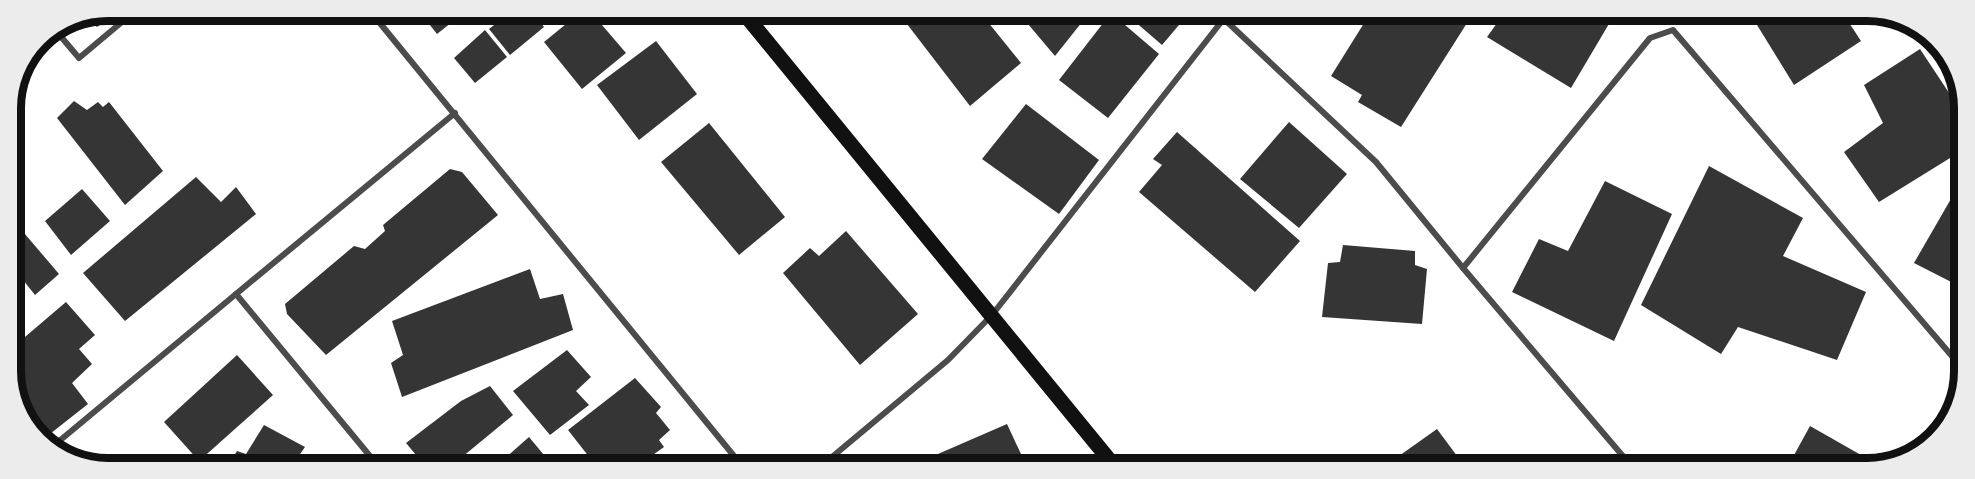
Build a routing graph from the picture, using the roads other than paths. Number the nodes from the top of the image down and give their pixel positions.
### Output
1 (122, 21) edge
2 (378, 21) edge
3 (750, 21) edge
4 (1222, 21) edge
5 (1226, 21) edge
6 (61, 36) edge
7 (455, 113) junction
8 (1463, 268) junction
9 (236, 294) junction
10 (992, 315) junction
11 (1954, 358) edge
12 (58, 442) edge
13 (372, 458) edge
14 (736, 458) edge
15 (831, 458) edge
16 (1108, 458) edge
17 (1624, 458) edge

1 - 6 street
2 - 7 street
3 - 10 main road
4 - 10 street
5 - 8 street
7 - 9 street
7 - 14 street
8 - 11 street
8 - 17 street
9 - 12 street
9 - 13 street
10 - 15 street
10 - 16 main road

